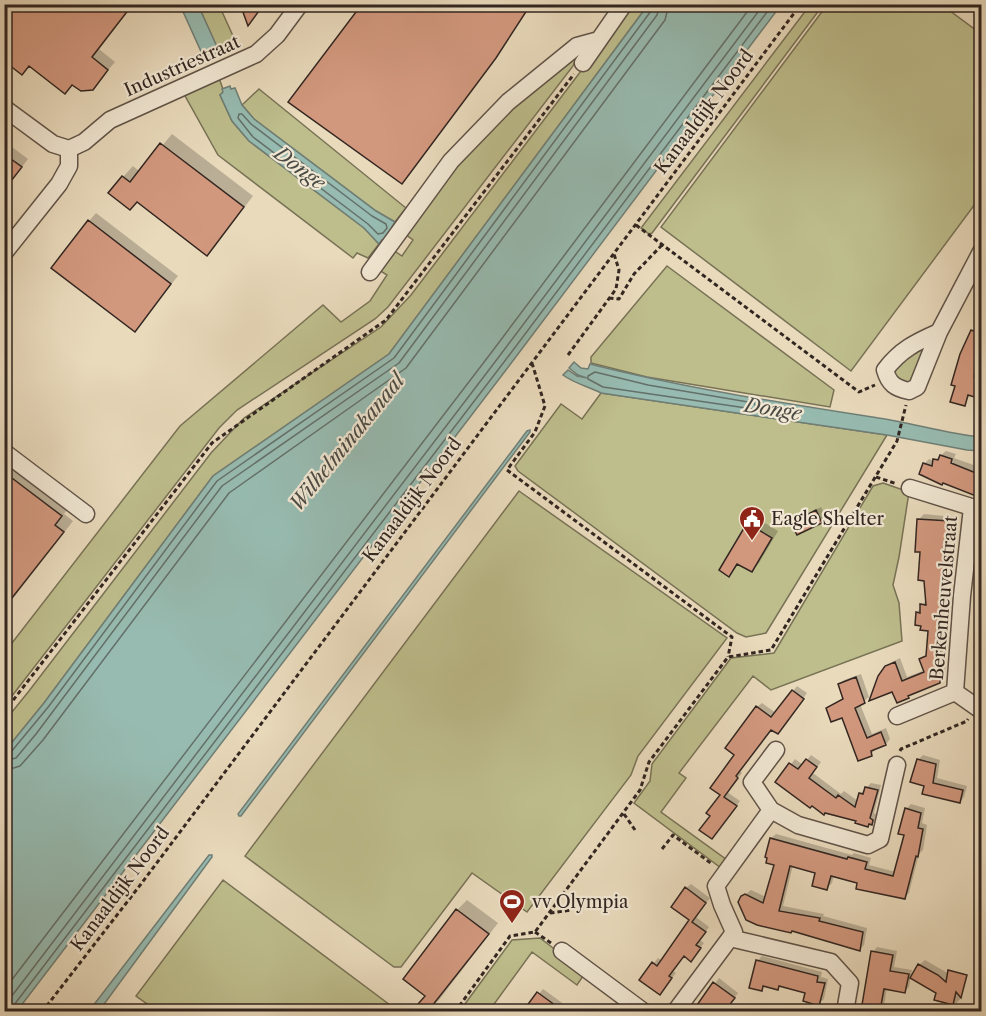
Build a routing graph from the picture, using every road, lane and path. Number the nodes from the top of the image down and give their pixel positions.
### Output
1 (300, 4) edge
2 (624, 4) edge
3 (801, 4) edge
4 (598, 40) junction
5 (583, 63) joint
6 (4, 108) edge
7 (69, 149) junction
8 (636, 225) junction
9 (662, 245) junction
10 (981, 250) edge
11 (4, 254) edge
12 (614, 254) junction
13 (370, 272) dead end
14 (609, 298) junction
15 (939, 332) junction
16 (568, 355) dead end
17 (532, 363) junction
18 (888, 380) junction
19 (903, 415) dead end
20 (4, 452) edge
21 (876, 477) junction
22 (910, 488) joint
23 (977, 509) edge
24 (86, 514) dead end
25 (728, 657) junction
26 (955, 692) junction
27 (977, 709) edge
28 (4, 712) edge
29 (897, 716) dead end
30 (776, 750) dead end
31 (897, 765) joint
32 (771, 810) junction
33 (623, 813) junction
34 (635, 830) dead end
35 (662, 849) dead end
36 (724, 874) junction
37 (572, 910) dead end
38 (549, 913) junction
39 (730, 938) junction
40 (562, 951) dead end
41 (846, 1006) dead end
42 (42, 1011) edge
43 (455, 1011) edge
44 (644, 1011) edge
45 (675, 1011) edge

1 - 7 street, Industriestraat
2 - 4 street
3 - 8 path, Kanaaldijk Noord
4 - 5 street
4 - 13 street
5 - 28 path
6 - 7 street
7 - 11 street
8 - 9 path
8 - 12 path, Kanaaldijk Noord
9 - 14 path
9 - 18 path
10 - 15 street
12 - 14 path
12 - 17 path, Kanaaldijk Noord
14 - 16 path
15 - 18 street
15 - 18 street
17 - 25 path
17 - 42 path, Kanaaldijk Noord
19 - 21 path
20 - 24 street
21 - 22 path
21 - 25 path
22 - 23 street, Berkenheuvelstraat
23 - 26 street, Berkenheuvelstraat
25 - 33 path
26 - 27 street, Berkenheuvelstraat
26 - 29 street, Berkenheuvelstraat
27 - 31 path
30 - 32 street
31 - 32 street
32 - 36 street
33 - 34 path
33 - 38 path
35 - 36 path
36 - 39 street
37 - 38 path
38 - 43 path
39 - 41 street
39 - 45 street
40 - 44 street

